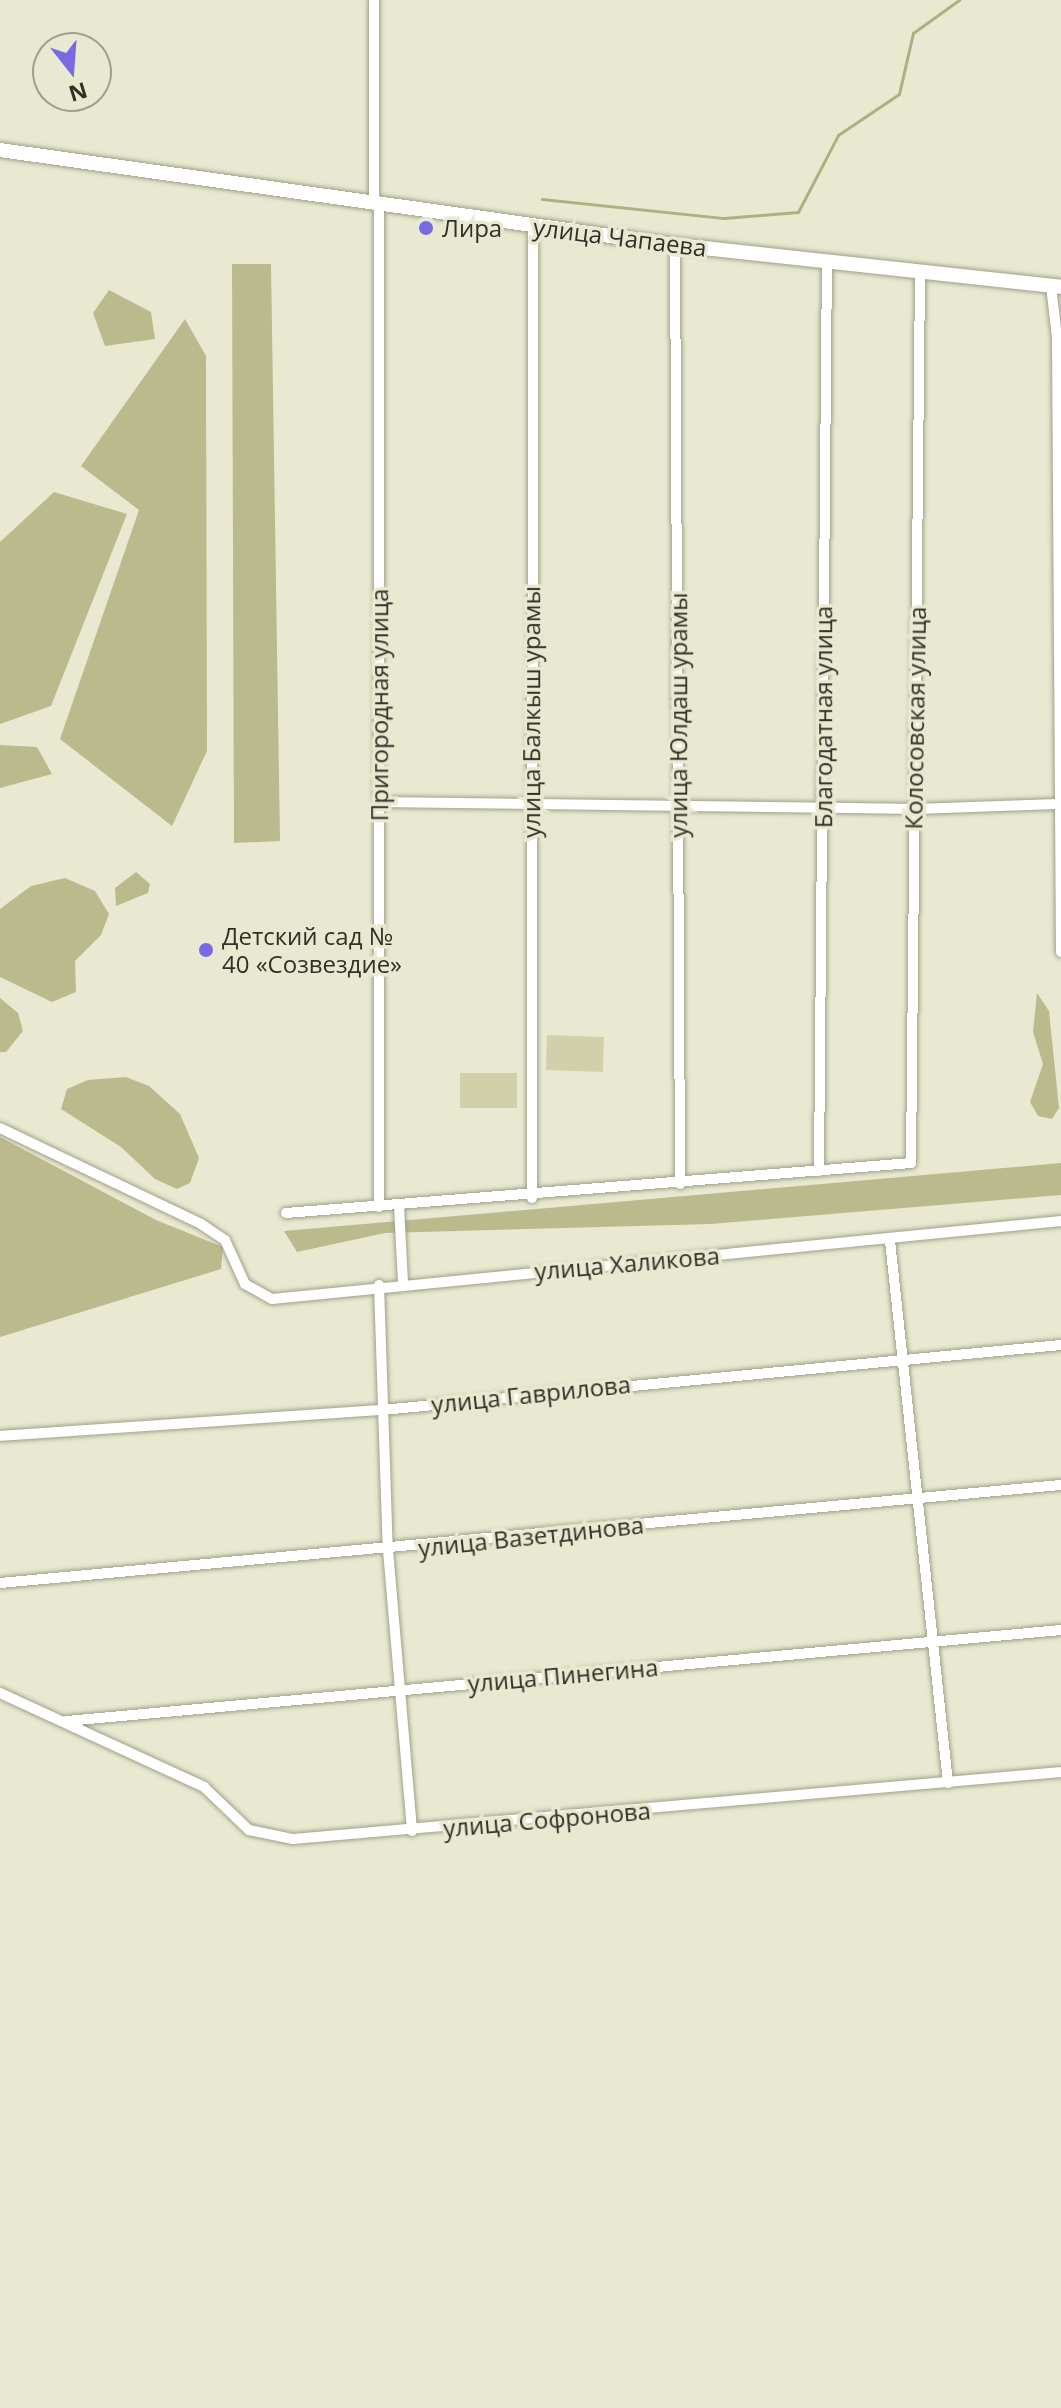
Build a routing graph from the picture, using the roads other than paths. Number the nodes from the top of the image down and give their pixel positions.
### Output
1 (374, 0) edge
2 (0, 150) edge
3 (376, 203) junction
4 (533, 226) junction
5 (675, 245) junction
6 (827, 262) junction
7 (920, 272) junction
8 (1056, 287) edge
9 (1059, 338) edge
10 (379, 802) junction
11 (822, 804) junction
12 (1057, 804) junction
13 (531, 805) junction
14 (678, 806) junction
15 (915, 809) junction
16 (1061, 952) edge
17 (0, 1128) edge
18 (819, 1171) junction
19 (680, 1184) junction
20 (532, 1198) junction
21 (399, 1206) junction
22 (379, 1207) junction
23 (286, 1213) dead end
24 (1061, 1221) edge
25 (890, 1241) junction
26 (403, 1283) junction
27 (379, 1285) junction
28 (1061, 1345) edge
29 (901, 1359) junction
30 (382, 1410) junction
31 (0, 1436) edge
32 (1061, 1485) edge
33 (915, 1499) junction
34 (388, 1550) junction
35 (0, 1583) edge
36 (1061, 1630) edge
37 (930, 1641) junction
38 (397, 1690) junction
39 (0, 1693) edge
40 (65, 1722) junction
41 (1061, 1772) edge
42 (948, 1783) junction
43 (412, 1831) junction

1 - 3 street, Пригородная улица
2 - 3 street, улица Чапаева
3 - 4 street, улица Чапаева
3 - 10 street, Пригородная улица
4 - 5 street, улица Чапаева
4 - 13 street, улица Балкыш урамы
5 - 6 street, улица Чапаева
5 - 14 street, улица Юлдаш урамы
6 - 7 street, улица Чапаева
6 - 11 street, Благодатная улица
7 - 8 street, улица Чапаева
7 - 15 street, Колосовская улица
8 - 9 street
9 - 12 street
10 - 13 street
10 - 22 street, Пригородная улица
11 - 14 street
11 - 15 street
11 - 18 street, Благодатная улица
12 - 15 street
12 - 16 street
13 - 14 street
13 - 20 street, улица Балкыш урамы
14 - 19 street, улица Юлдаш урамы
15 - 18 street, Колосовская улица
17 - 27 street, улица Халикова
18 - 19 street
19 - 20 street
20 - 21 street
21 - 22 street
21 - 26 street
22 - 23 street
24 - 25 street, улица Халикова
25 - 26 street, улица Халикова
25 - 29 street
26 - 27 street, улица Халикова
27 - 30 street
28 - 29 street, улица Гаврилова
29 - 30 street, улица Гаврилова
29 - 33 street
30 - 31 street, улица Гаврилова
30 - 34 street
32 - 33 street, улица Вазетдинова
33 - 34 street, улица Вазетдинова
33 - 37 street
34 - 35 street, улица Вазетдинова
34 - 38 street
36 - 37 street, улица Пинегина
37 - 38 street, улица Пинегина
37 - 42 street
38 - 40 street, улица Пинегина
38 - 43 street
39 - 40 street, улица Софронова
40 - 43 street, улица Софронова
41 - 42 street, улица Софронова
42 - 43 street, улица Софронова

